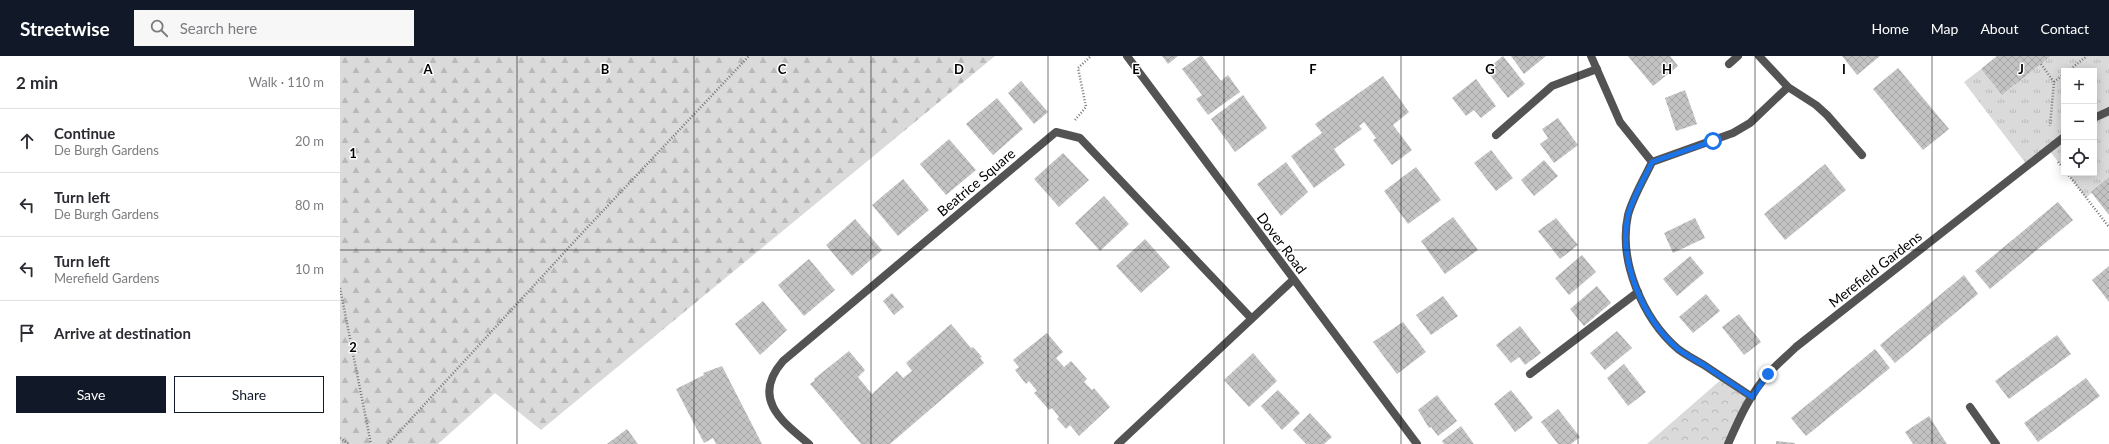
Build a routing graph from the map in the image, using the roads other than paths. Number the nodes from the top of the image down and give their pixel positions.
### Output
1 (1127, 56) edge
2 (1591, 56) edge
3 (1738, 56) edge
4 (1759, 56) edge
5 (1729, 64) dead end
6 (1597, 69) junction
7 (1788, 88) junction
8 (2109, 111) edge
9 (2097, 117) edge
10 (1496, 135) dead end
11 (2061, 139) edge
12 (1862, 155) dead end
13 (1652, 162) junction
14 (1293, 280) junction
15 (1638, 292) junction
16 (1251, 318) junction
17 (1530, 374) dead end
18 (1752, 397) junction
19 (1970, 407) dead end
20 (809, 444) edge
21 (1118, 444) edge
22 (1417, 444) edge
23 (1728, 444) edge
24 (1996, 444) edge

1 - 14 street, Dover Road
2 - 6 street
3 - 5 street
4 - 7 street
6 - 10 street
6 - 13 street
7 - 12 street
7 - 13 street
8 - 9 street
11 - 18 street, Merefield Gardens
13 - 15 street
14 - 16 street
14 - 22 street, Dover Road
15 - 17 street
15 - 18 street
16 - 20 street, Beatrice Square
16 - 21 street
18 - 23 street, Merefield Gardens
19 - 24 street

